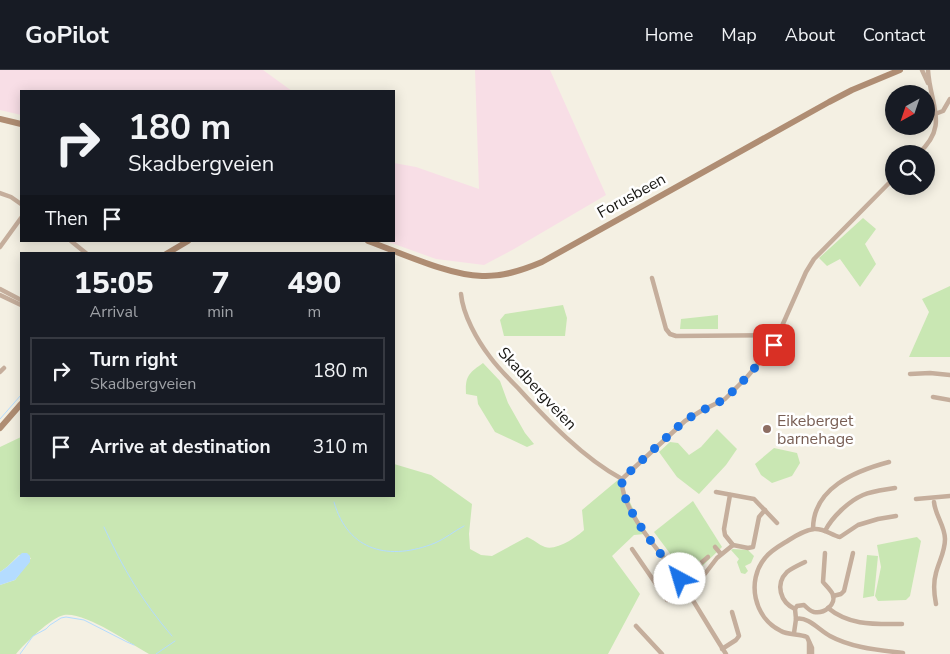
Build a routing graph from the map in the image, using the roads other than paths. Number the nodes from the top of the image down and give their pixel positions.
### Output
1 (898, 70) edge
2 (922, 70) edge
3 (928, 70) edge
4 (928, 84) joint
5 (950, 99) edge
6 (935, 114) joint
7 (0, 118) edge
8 (20, 124) edge
9 (935, 128) edge
10 (885, 187) edge
11 (0, 193) edge
12 (20, 203) edge
13 (20, 219) edge
14 (72, 242) edge
15 (186, 242) edge
16 (371, 242) edge
17 (0, 247) edge
18 (85, 252) edge
19 (169, 252) edge
20 (652, 278) dead end
21 (0, 289) edge
22 (460, 294) dead end
23 (0, 295) edge
24 (20, 299) edge
25 (20, 305) edge
26 (774, 345) dead end
27 (4, 368) dead end
28 (0, 372) edge
29 (910, 374) dead end
30 (950, 375) edge
31 (933, 396) dead end
32 (950, 400) edge
33 (20, 405) edge
34 (0, 428) edge
35 (890, 462) dead end
36 (622, 479) junction
37 (895, 488) dead end
38 (716, 492) dead end
39 (730, 495) junction
40 (950, 496) edge
41 (916, 499) dead end
42 (934, 502) dead end
43 (765, 510) junction
44 (896, 516) dead end
45 (777, 523) dead end
46 (813, 530) junction
47 (825, 531) junction
48 (948, 533) edge
49 (733, 545) junction
50 (715, 547) dead end
51 (632, 548) dead end
52 (825, 553) dead end
53 (853, 553) dead end
54 (721, 554) junction
55 (708, 557) dead end
56 (805, 562) dead end
57 (700, 563) dead end
58 (674, 572) junction
59 (657, 583) junction
60 (685, 588) junction
61 (833, 596) junction
62 (667, 600) dead end
63 (936, 604) dead end
64 (828, 608) junction
65 (794, 609) junction
66 (732, 612) dead end
67 (796, 619) junction
68 (902, 624) dead end
69 (636, 626) dead end
70 (794, 633) junction
71 (810, 641) junction
72 (722, 649) junction
73 (903, 653) edge
74 (662, 654) edge
75 (726, 654) edge
76 (808, 654) edge
77 (812, 654) edge

1 - 16 main road, Forusbeen
2 - 4 street
3 - 4 street
5 - 6 street
6 - 9 street
7 - 8 main road
10 - 20 street
11 - 12 street
13 - 17 street
14 - 18 street
15 - 19 main road
21 - 24 street
22 - 36 street, Skadbergveien
23 - 25 street
26 - 36 street
27 - 28 street
29 - 30 street
31 - 32 street
33 - 34 main road
35 - 46 street
36 - 58 street
37 - 47 street
38 - 39 street
39 - 43 street
39 - 49 street
40 - 41 street
42 - 48 street
43 - 45 street
43 - 49 street
44 - 47 street
46 - 47 street
46 - 70 street
48 - 63 street
49 - 54 street
50 - 54 street
51 - 59 street
52 - 61 street
53 - 61 street
54 - 60 street
55 - 57 street
56 - 65 street
58 - 59 street
58 - 60 street
59 - 62 street
60 - 72 street
61 - 64 street
64 - 65 street
64 - 68 street
65 - 67 street
66 - 72 street
67 - 70 street
67 - 73 street
69 - 74 street
70 - 71 street
71 - 76 street
71 - 77 street
72 - 75 street

